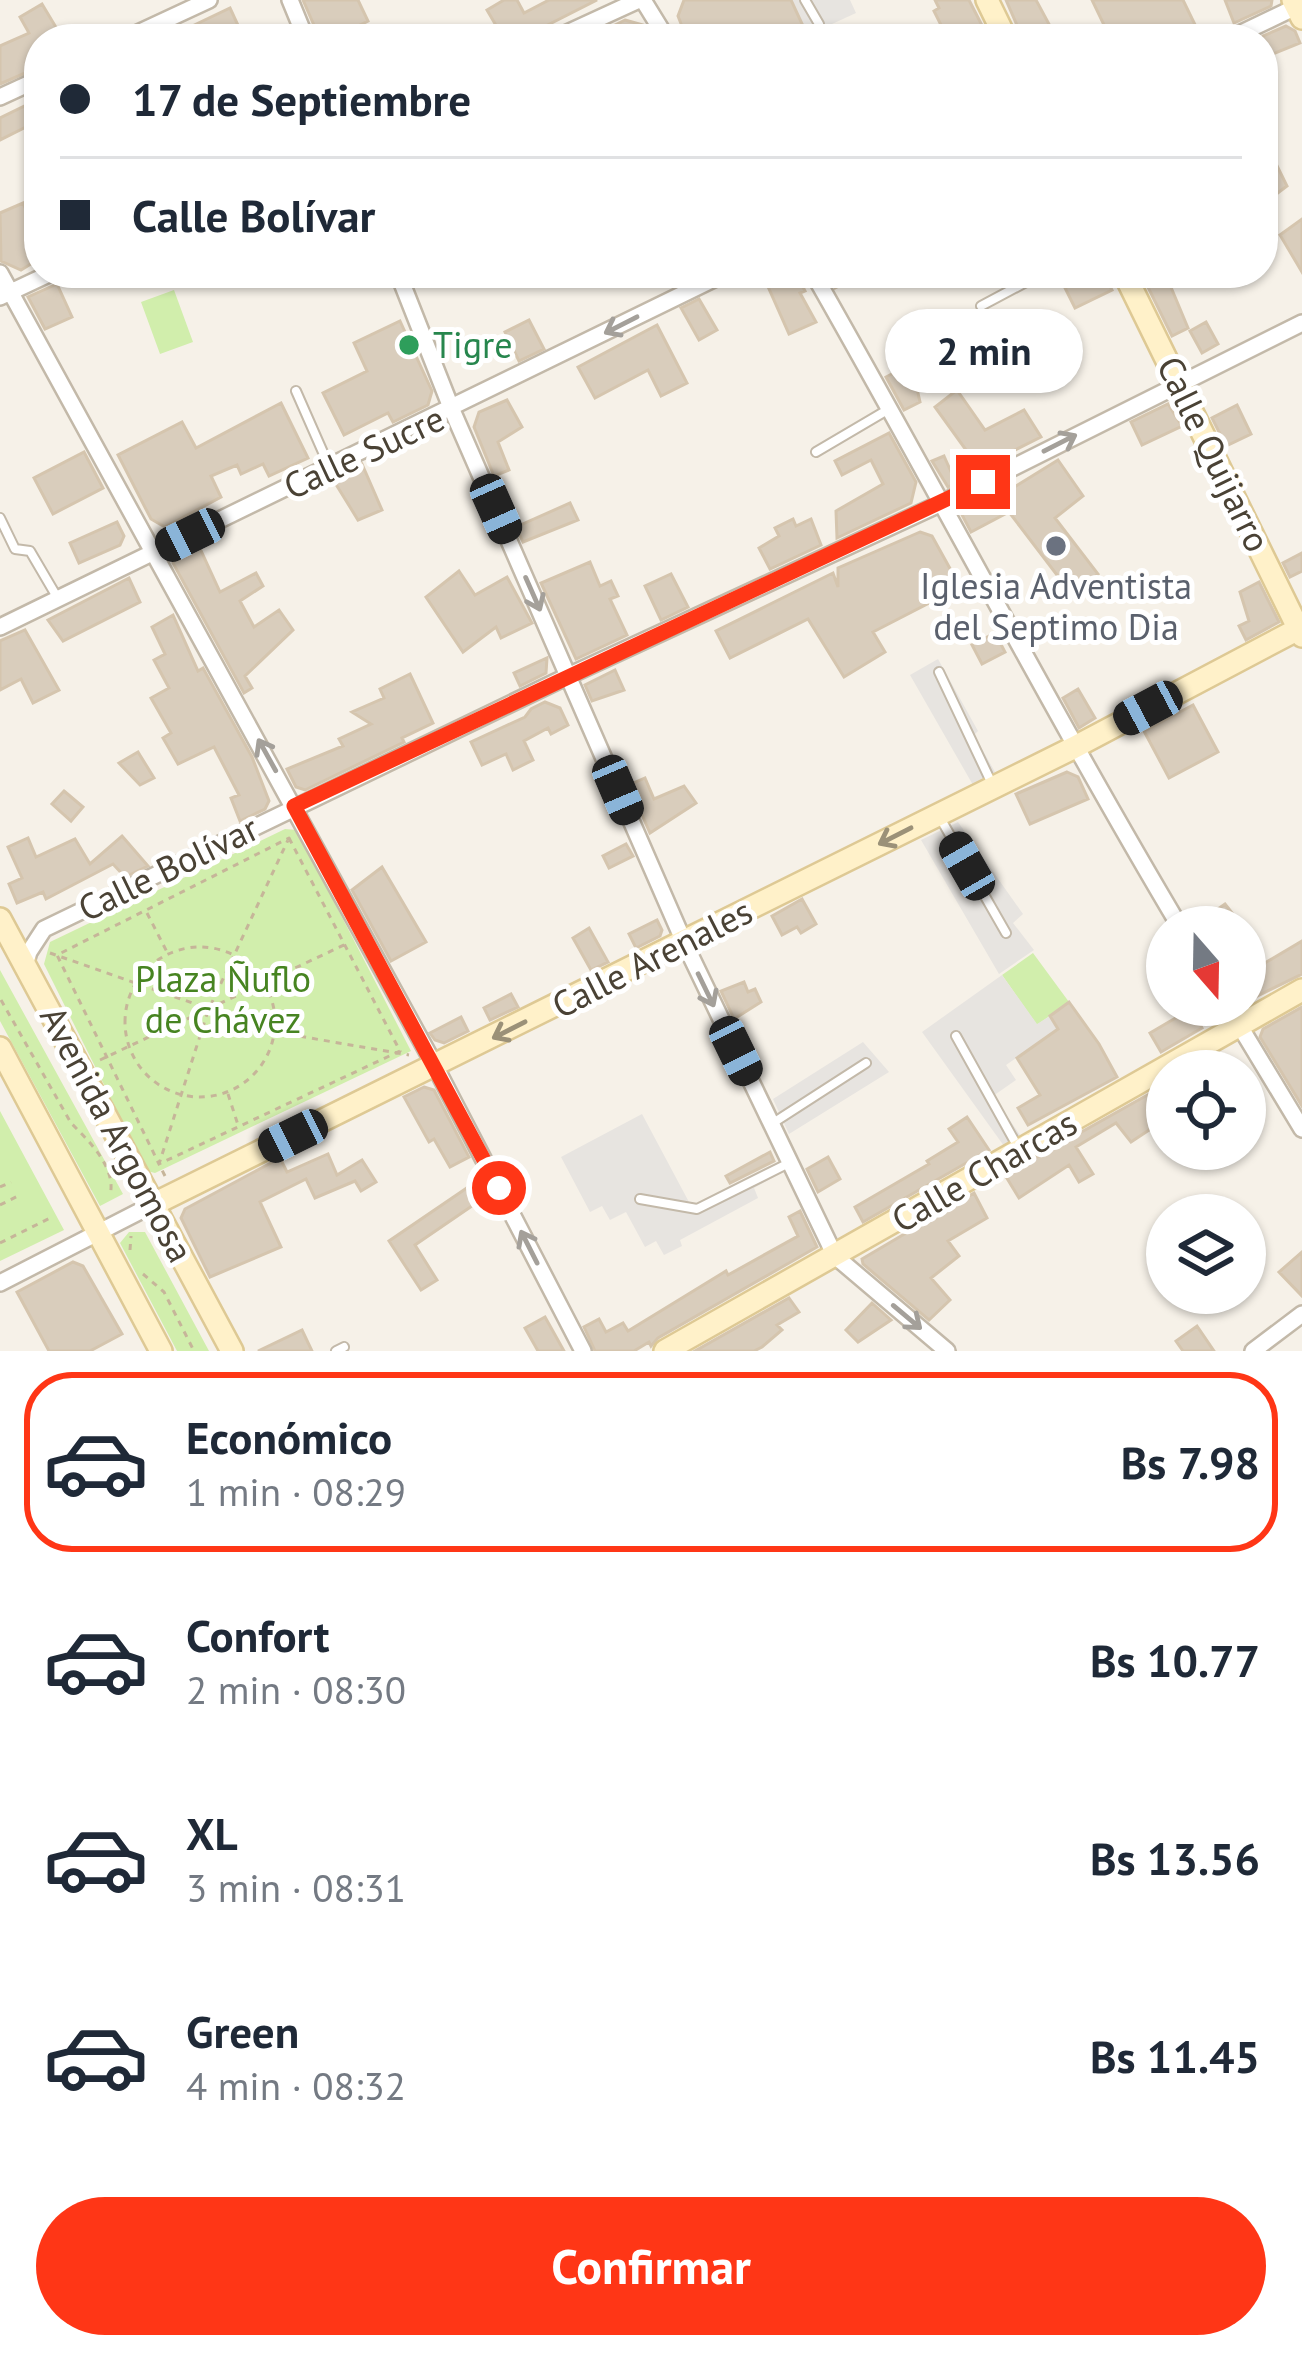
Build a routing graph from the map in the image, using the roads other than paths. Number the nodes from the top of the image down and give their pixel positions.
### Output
1 (209, 0) edge
2 (641, 0) edge
3 (806, 0) edge
4 (1298, 7) edge
5 (157, 24) edge
6 (587, 24) edge
7 (819, 24) dead end
8 (1261, 24) edge
9 (0, 273) edge
10 (404, 288) edge
11 (696, 288) edge
12 (822, 288) edge
13 (1015, 288) edge
14 (1132, 288) edge
15 (5, 295) edge
16 (981, 306) dead end
17 (1302, 323) edge
18 (1180, 383) junction
19 (296, 391) dead end
20 (890, 408) junction
21 (452, 410) junction
22 (816, 452) dead end
23 (329, 468) junction
24 (944, 502) junction
25 (0, 518) edge
26 (156, 551) junction
27 (58, 598) junction
28 (0, 627) edge
29 (1301, 631) edge
30 (939, 672) dead end
31 (568, 676) junction
32 (1073, 748) junction
33 (994, 787) junction
34 (294, 806) junction
35 (938, 815) junction
36 (1167, 906) edge
37 (0, 919) edge
38 (1006, 933) dead end
39 (684, 942) junction
40 (28, 956) junction
41 (1302, 990) edge
42 (1266, 1010) edge
43 (1237, 1026) edge
44 (1240, 1026) edge
45 (956, 1036) dead end
46 (0, 1048) edge
47 (866, 1063) dead end
48 (435, 1066) junction
49 (771, 1124) junction
50 (1302, 1129) edge
51 (1020, 1150) junction
52 (790, 1162) junction
53 (163, 1199) junction
54 (640, 1199) dead end
55 (99, 1233) junction
56 (835, 1256) junction
57 (0, 1283) edge
58 (1302, 1314) edge
59 (161, 1351) edge
60 (232, 1351) edge
61 (583, 1351) edge
62 (665, 1351) edge
63 (947, 1351) edge
64 (1252, 1351) edge

1 - 5 street
2 - 6 street
3 - 7 lane
4 - 8 street
9 - 15 street
10 - 21 street
11 -> 21 street, Calle Sucre
12 - 20 street
13 - 16 lane
14 - 18 street, Calle Quijarro
15 - 26 street
17 - 18 street, Calle Bolívar
24 -> 18 street, Calle Bolívar
18 - 29 street, Calle Quijarro
19 - 23 lane
20 - 22 lane
20 - 24 street
21 - 23 street, Calle Sucre
21 -> 31 street
23 - 26 street, Calle Sucre
24 - 31 street, Calle Bolívar
24 - 32 street
25 - 27 lane
26 - 27 street, Calle Sucre
34 -> 26 street
27 - 28 street, Calle Sucre
29 - 32 street, Calle Arenales
30 - 33 lane
31 - 34 street, Calle Bolívar
31 - 39 street
32 - 33 street, Calle Arenales
32 - 36 street
33 - 35 street, Calle Arenales
34 - 40 street, Calle Bolívar
34 - 48 street
35 - 38 lane
35 -> 39 street, Calle Arenales
37 - 40 street, Avenida Argomosa
39 -> 48 street, Calle Arenales
39 -> 49 street
40 - 53 street, Avenida Argomosa
41 - 42 street, Calle Charcas
43 - 51 street, Calle Charcas
44 - 50 street
45 - 51 lane
46 - 55 street, Avenida Argomosa
47 - 49 lane
48 - 53 street, Calle Arenales
61 -> 48 street
49 - 52 street
51 - 56 street, Calle Charcas
52 - 54 lane
52 - 56 street
53 - 55 street, Calle Arenales
53 - 60 street, Avenida Argomosa
55 - 57 street, Calle Arenales
55 - 59 street, Avenida Argomosa
56 - 62 street, Calle Charcas
56 -> 63 street
58 - 64 street

